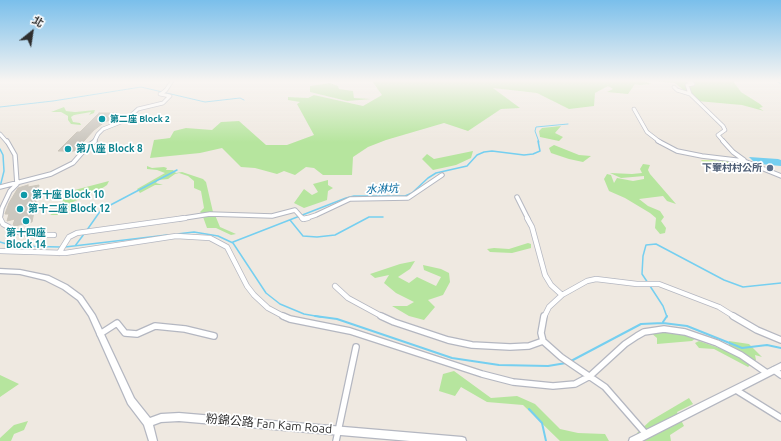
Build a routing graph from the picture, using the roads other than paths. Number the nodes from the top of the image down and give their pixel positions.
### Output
1 (164, 102) edge
2 (697, 102) edge
3 (634, 109) dead end
4 (0, 134) edge
5 (746, 162) junction
6 (442, 175) dead end
7 (781, 176) edge
8 (18, 184) junction
9 (0, 187) edge
10 (517, 197) dead end
11 (54, 235) dead end
12 (0, 251) edge
13 (60, 251) junction
14 (0, 271) edge
15 (335, 286) dead end
16 (562, 294) junction
17 (100, 334) junction
18 (214, 336) dead end
19 (781, 340) edge
20 (543, 341) junction
21 (356, 347) dead end
22 (776, 371) edge
23 (590, 376) junction
24 (736, 390) junction
25 (781, 418) edge
26 (148, 423) junction
27 (338, 430) junction
28 (647, 434) junction
29 (153, 441) edge
30 (336, 441) edge
31 (462, 441) edge
32 (633, 441) edge

1 - 8 street
2 - 5 street
3 - 5 street
4 - 8 street
5 - 7 street
6 - 13 street
8 - 9 street
8 - 11 street
10 - 16 street
12 - 13 street
13 - 23 street
14 - 17 main road
15 - 20 street
16 - 19 street
16 - 20 street
17 - 18 street
17 - 26 main road
20 - 23 street
21 - 27 street
22 - 23 street
22 - 24 main road
23 - 28 street
24 - 25 street
24 - 28 main road
26 - 27 main road, 粉錦公路 Fan Kam Road
26 - 29 main road
27 - 30 street
27 - 31 main road, 粉錦公路 Fan Kam Road
28 - 32 main road

